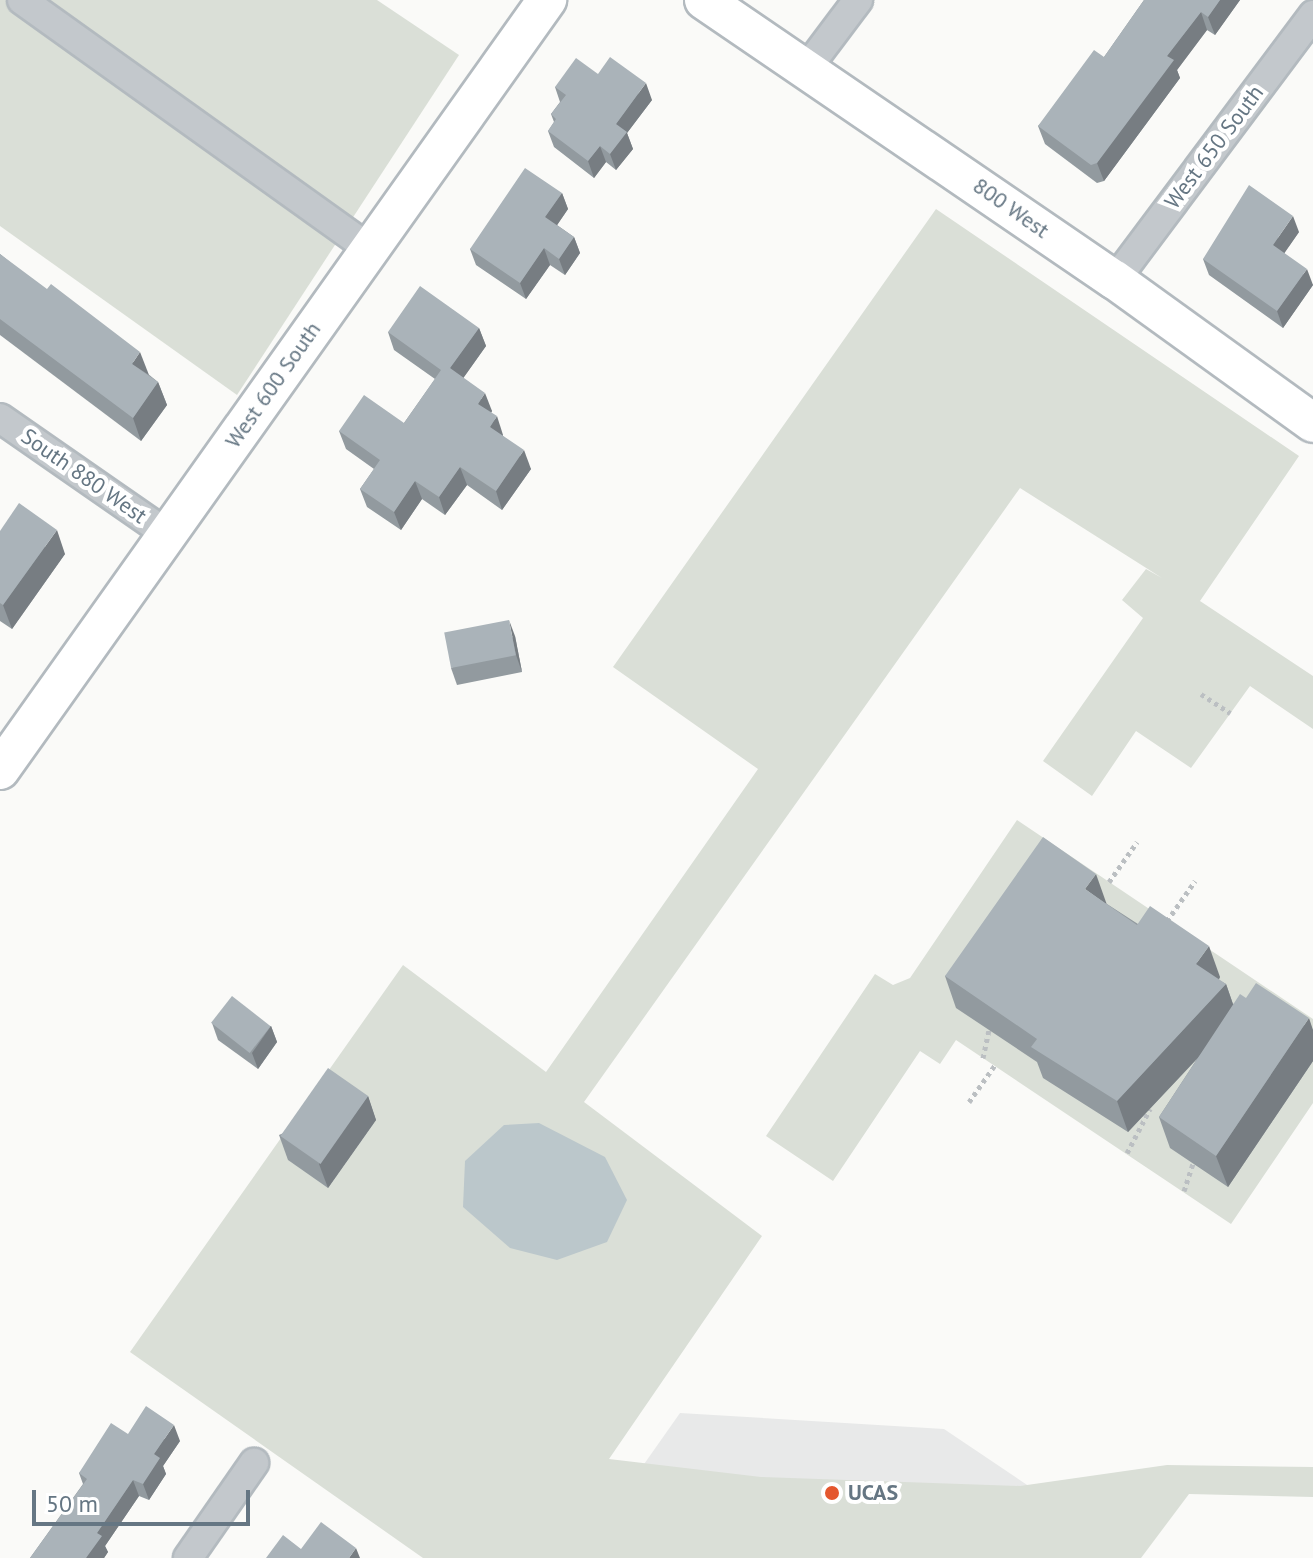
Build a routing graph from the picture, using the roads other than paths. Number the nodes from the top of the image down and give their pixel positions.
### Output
1 (22, 0) edge
2 (547, 0) edge
3 (704, 0) edge
4 (858, 0) edge
5 (1313, 15) edge
6 (807, 68) junction
7 (370, 249) junction
8 (1115, 280) junction
9 (0, 418) edge
10 (1313, 423) edge
11 (167, 534) junction
12 (0, 770) edge
13 (254, 1463) dead end
14 (188, 1558) edge

1 - 7 street
2 - 7 street, West 600 South
3 - 6 street, 800 West
4 - 6 street
5 - 8 street, West 650 South
6 - 8 street, 800 West
7 - 11 street, West 600 South
8 - 10 street, 800 West
9 - 11 street, South 880 West
11 - 12 street, West 600 South
13 - 14 street

